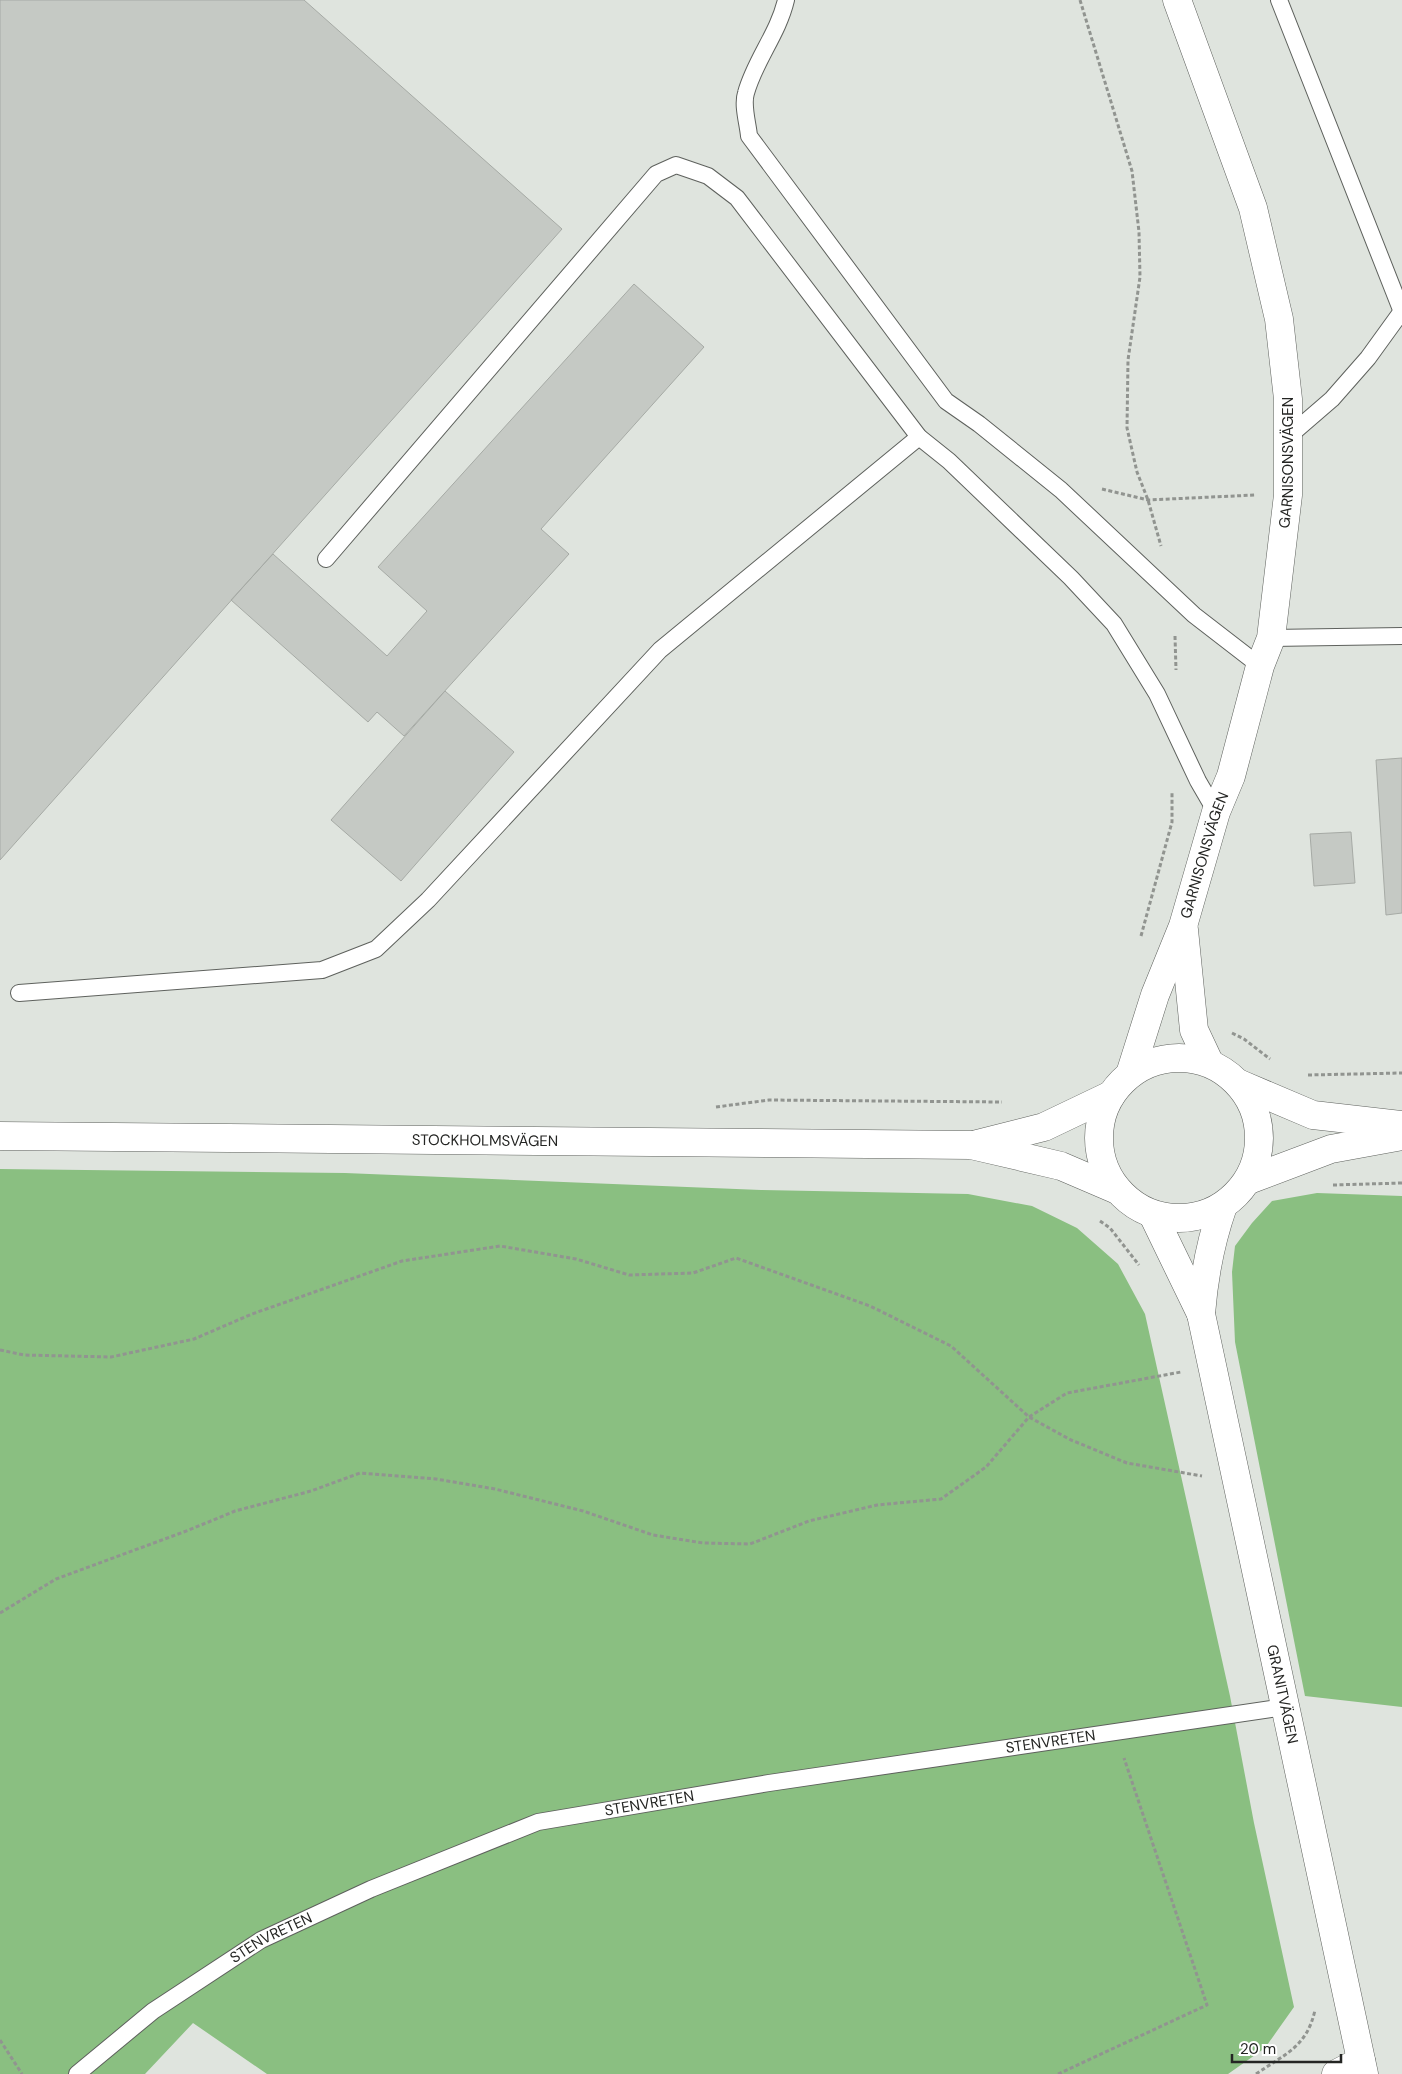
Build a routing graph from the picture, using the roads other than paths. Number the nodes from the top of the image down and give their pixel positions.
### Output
1 (786, 0) edge
2 (1177, 0) edge
3 (1279, 0) edge
4 (1402, 312) edge
5 (919, 437) junction
6 (1288, 437) junction
7 (326, 559) dead end
8 (1402, 636) edge
9 (1271, 638) junction
10 (1260, 666) junction
11 (1216, 812) junction
12 (1183, 926) junction
13 (19, 993) dead end
14 (1208, 1062) junction
15 (1131, 1071) junction
16 (1240, 1084) junction
17 (1111, 1095) junction
18 (1402, 1125) edge
19 (0, 1136) edge
20 (1402, 1136) edge
21 (971, 1145) junction
22 (1249, 1180) junction
23 (1117, 1190) junction
24 (1223, 1206) junction
25 (1154, 1215) junction
26 (1201, 1314) junction
27 (1285, 1707) junction
28 (1362, 2068) edge
29 (77, 2074) edge
30 (1336, 2074) edge

1 - 10 lane
2 - 6 street, GARNISONSVÄGEN
3 - 4 lane
4 - 6 lane
5 - 7 lane
5 - 11 lane
5 - 13 lane
6 - 9 street, GARNISONSVÄGEN
8 - 9 lane
9 - 10 street, GARNISONSVÄGEN
10 - 11 street, GARNISONSVÄGEN
11 - 12 street, GARNISONSVÄGEN
12 - 14 street, GARNISONSVÄGEN
12 - 15 street, GARNISONSVÄGEN
14 - 15 street
14 - 16 street
15 - 17 street
16 - 18 street
16 - 22 street
17 - 21 street, STOCKHOLMSVÄGEN
17 - 23 street
19 - 21 street, STOCKHOLMSVÄGEN
20 - 22 street
21 - 23 street, STOCKHOLMSVÄGEN
22 - 24 street
23 - 25 street
24 - 25 street
24 - 26 street, GRANITVÄGEN
25 - 26 street, GRANITVÄGEN
26 - 27 street, GRANITVÄGEN
27 - 28 street, GRANITVÄGEN
27 - 29 lane, STENVRETEN
28 - 30 street

